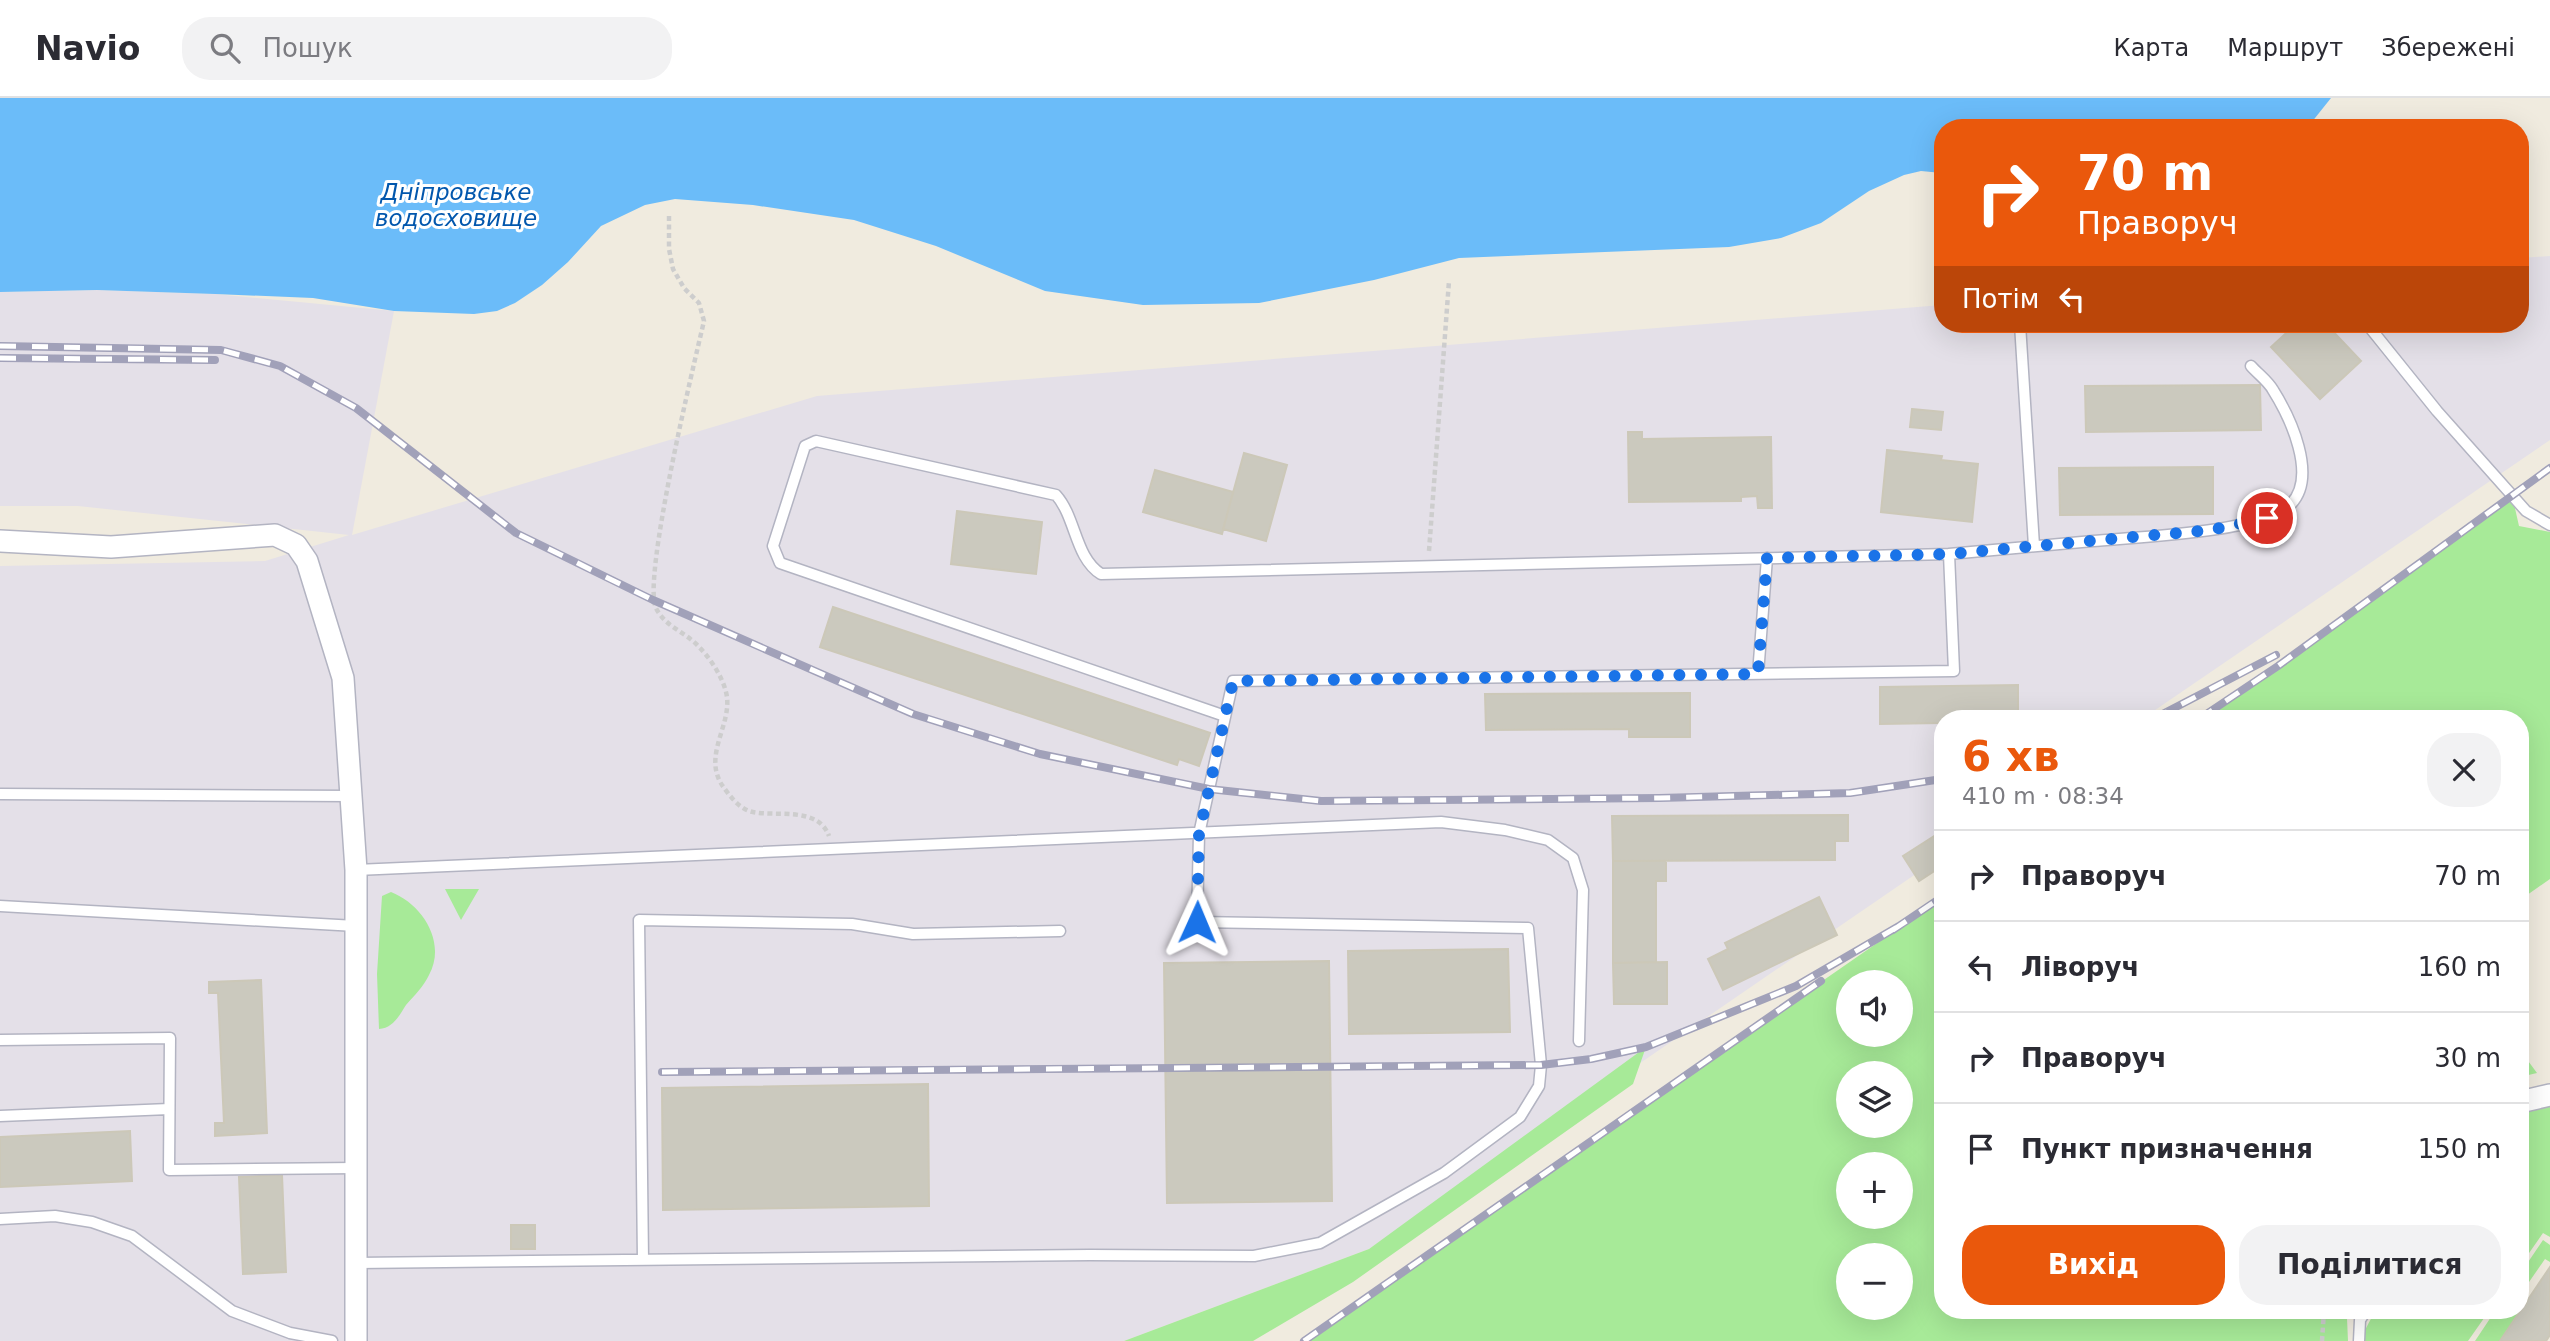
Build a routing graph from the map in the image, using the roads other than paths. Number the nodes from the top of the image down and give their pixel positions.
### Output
1 (2021, 333) edge
2 (2374, 333) edge
3 (2251, 366) dead end
4 (2550, 525) edge
5 (0, 541) edge
6 (2034, 546) junction
7 (1949, 554) junction
8 (1767, 558) junction
9 (1758, 674) junction
10 (1226, 716) junction
11 (0, 794) edge
12 (351, 796) junction
13 (1199, 834) junction
14 (356, 870) junction
15 (0, 906) edge
16 (356, 926) junction
17 (1060, 931) dead end
18 (0, 1040) edge
19 (1579, 1041) dead end
20 (2550, 1095) edge
21 (2529, 1100) edge
22 (169, 1108) junction
23 (0, 1116) edge
24 (356, 1168) junction
25 (0, 1219) edge
26 (643, 1260) junction
27 (356, 1263) junction
28 (2361, 1319) edge
29 (332, 1341) edge
30 (356, 1341) edge
31 (2359, 1341) edge

1 - 6 lane
2 - 4 lane
3 - 6 lane
5 - 12 street
6 - 7 lane
7 - 8 lane
7 - 9 lane
8 - 9 lane
8 - 10 lane
9 - 10 lane
10 - 13 lane
11 - 12 lane
12 - 14 street
13 - 14 lane
13 - 19 lane
13 - 26 lane
14 - 16 street
15 - 16 lane
16 - 24 street
17 - 26 lane
18 - 22 lane
20 - 21 street
22 - 23 lane
22 - 24 lane
24 - 27 street
25 - 29 lane
26 - 27 lane
27 - 30 street
28 - 31 lane

